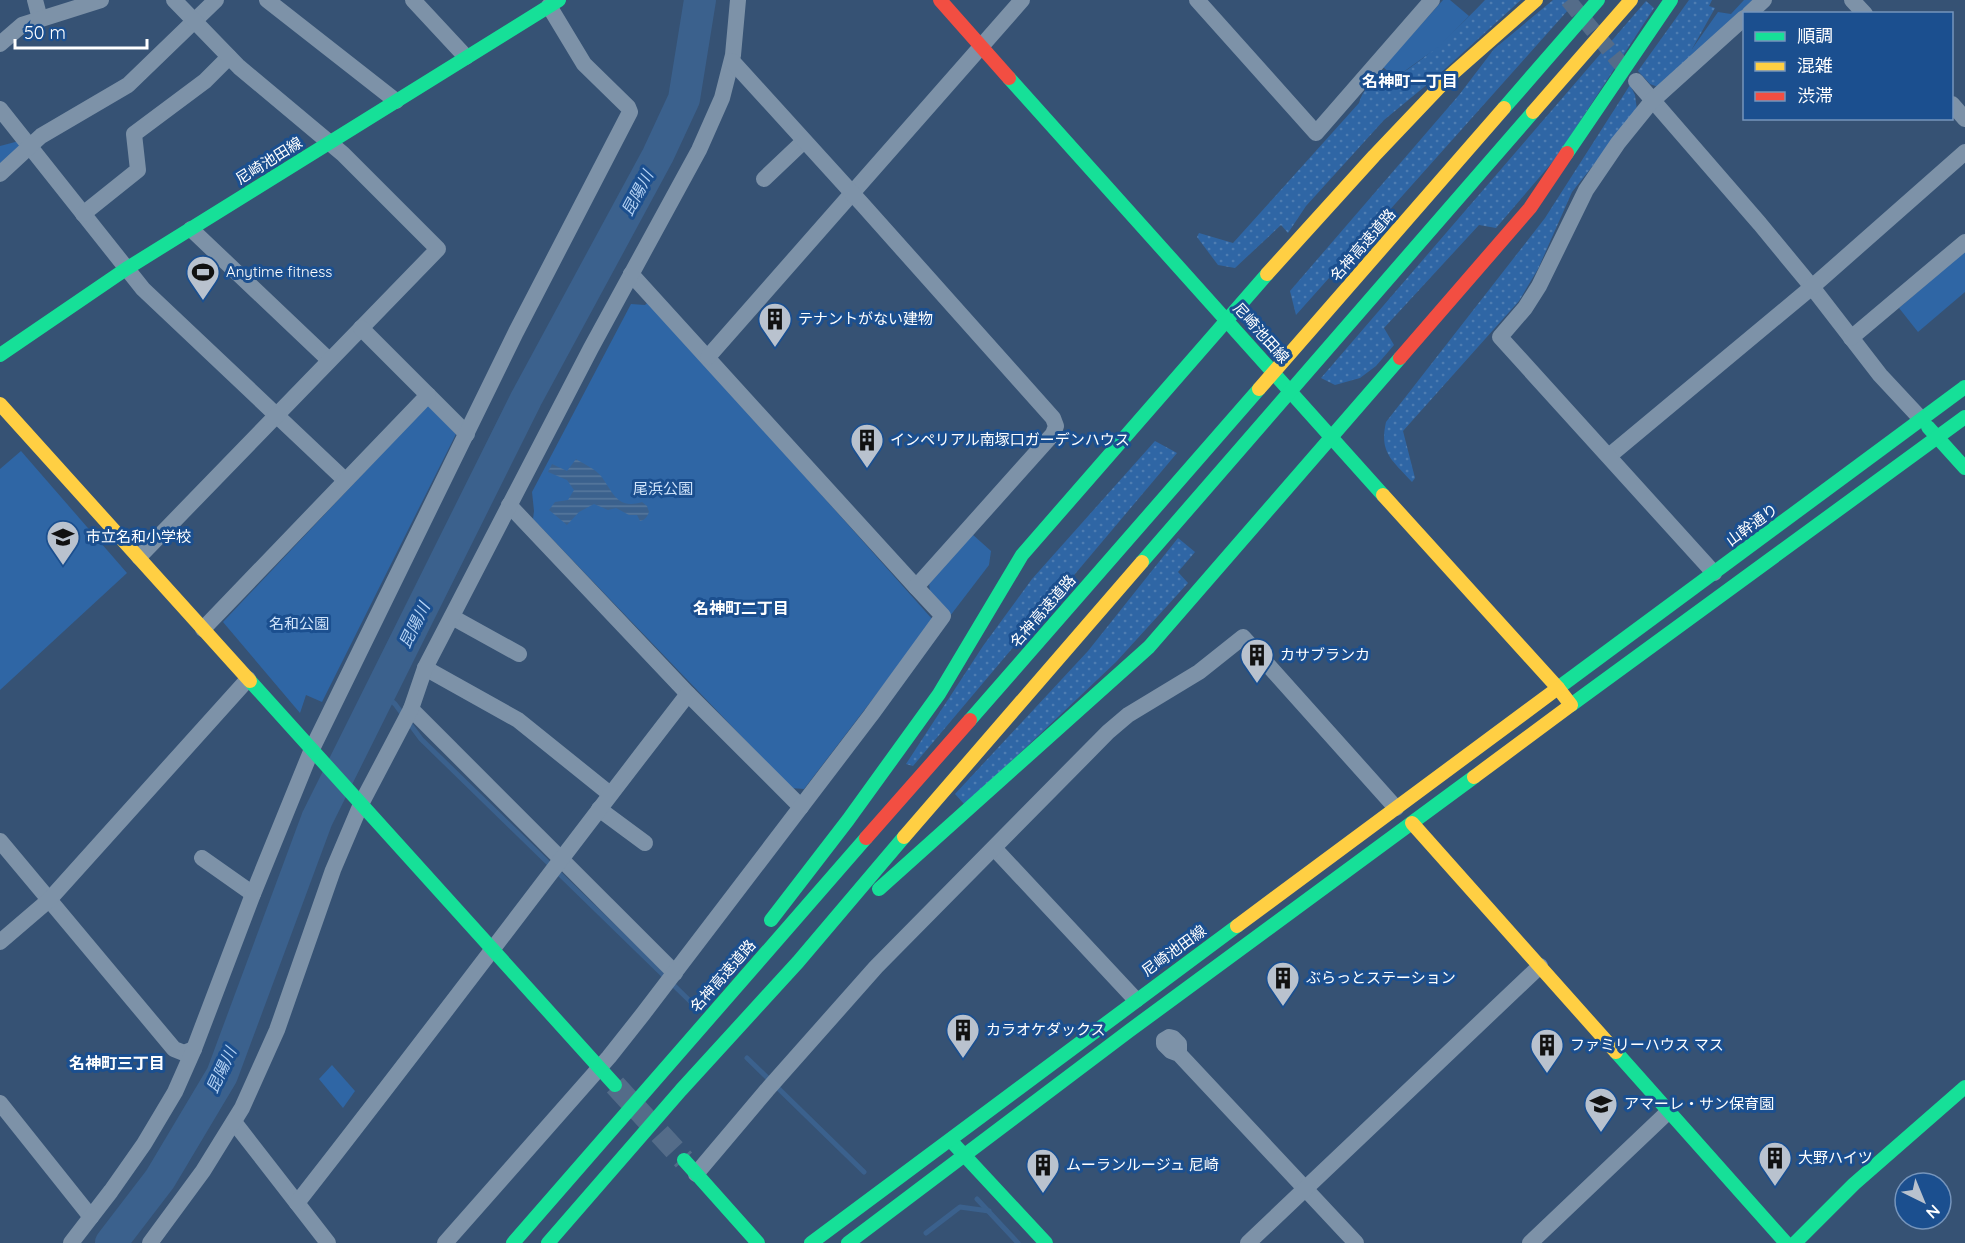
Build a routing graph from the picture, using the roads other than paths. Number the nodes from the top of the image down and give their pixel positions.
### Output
1 (35, 0) edge
2 (101, 0) edge
3 (174, 0) edge
4 (216, 0) edge
5 (267, 0) edge
6 (413, 0) edge
7 (738, 0) edge
8 (940, 0) edge
9 (1022, 0) edge
10 (1197, 0) edge
11 (1432, 0) edge
12 (1536, 0) edge
13 (1598, 0) edge
14 (1631, 0) edge
15 (1671, 0) edge
16 (1764, 0) edge
17 (1852, 0) edge
18 (554, 3) edge
19 (1751, 12) edge
20 (1863, 12) edge
21 (40, 19) junction
22 (1743, 19) edge
23 (194, 21) junction
24 (0, 44) edge
25 (981, 47) junction
26 (229, 57) junction
27 (466, 57) junction
28 (732, 61) junction
29 (1636, 81) tunnel mouth
30 (396, 101) junction
31 (1652, 101) junction
32 (1953, 105) edge
33 (0, 109) edge
34 (1965, 118) edge
35 (804, 141) junction
36 (329, 143) junction
37 (31, 147) junction
38 (1965, 152) edge
39 (0, 174) edge
40 (764, 179) dead end
41 (852, 194) junction
42 (83, 214) junction
43 (191, 229) junction
44 (1965, 242) edge
45 (126, 269) junction
46 (631, 274) junction
47 (1812, 287) junction
48 (1226, 319) junction
49 (361, 328) junction
50 (1851, 338) junction
51 (0, 355) edge
52 (708, 357) junction
53 (329, 360) junction
54 (1965, 387) edge
55 (428, 394) junction
56 (0, 404) edge
57 (276, 415) junction
58 (1965, 417) edge
59 (1922, 420) junction
60 (467, 434) junction
61 (1331, 437) junction
62 (1937, 438) junction
63 (1609, 456) junction
64 (1965, 468) edge
65 (345, 480) junction
66 (510, 505) junction
67 (139, 557) junction
68 (1714, 573) junction
69 (916, 587) junction
70 (452, 617) junction
71 (203, 628) junction
72 (519, 654) dead end
73 (425, 668) junction
74 (248, 679) junction
75 (1558, 688) junction
76 (688, 694) junction
77 (1571, 705) junction
78 (408, 715) junction
79 (312, 749) junction
80 (610, 794) junction
81 (358, 800) junction
82 (801, 807) junction
83 (1396, 808) junction
84 (599, 809) junction
85 (1412, 823) junction
86 (0, 842) edge
87 (645, 843) dead end
88 (994, 848) junction
89 (202, 858) dead end
90 (557, 865) junction
91 (254, 894) junction
92 (49, 900) junction
93 (763, 930) dead end
94 (0, 942) edge
95 (493, 951) junction
96 (798, 962) junction
97 (1540, 966) junction
98 (728, 976) dead end
99 (671, 978) junction
100 (1136, 1000) junction
101 (194, 1049) junction
102 (1179, 1054) dead end
103 (675, 1056) junction
104 (599, 1067) junction
105 (615, 1085) tunnel mouth
106 (1965, 1087) edge
107 (0, 1103) edge
108 (1669, 1111) junction
109 (234, 1122) junction
110 (949, 1139) junction
111 (964, 1155) junction
112 (684, 1160) tunnel mouth
113 (696, 1174) junction
114 (1305, 1189) junction
115 (297, 1203) junction
116 (91, 1217) junction
117 (154, 1237) edge
118 (71, 1243) edge
119 (172, 1243) edge
120 (328, 1243) edge
121 (445, 1243) edge
122 (513, 1243) edge
123 (548, 1243) edge
124 (758, 1243) edge
125 (811, 1243) edge
126 (848, 1243) edge
127 (1046, 1243) edge
128 (1248, 1243) edge
129 (1356, 1243) edge
130 (1530, 1243) edge
131 (1786, 1243) edge
132 (1795, 1243) edge

1 - 21 street
2 - 21 street
3 - 23 street
4 - 23 street
5 - 30 street
6 - 27 street
7 - 28 street
8 - 25 main road, 尼崎池田線
9 - 25 street
10 - 11 street
12 - 48 main road
13 - 103 main road, 名神高速道路
14 - 96 main road
15 - 61 main road
16 - 19 street
17 - 20 street
18 - 27 main road, 尼崎池田線
18 - 60 street
21 - 24 street
22 - 31 street
23 - 26 street
23 - 37 street
25 - 41 street
25 - 48 main road, 尼崎池田線
26 - 36 street
26 - 42 street
27 - 30 main road, 尼崎池田線
28 - 35 street
28 - 46 street
29 - 31 street
30 - 36 main road, 尼崎池田線
31 - 47 street
31 - 63 street
32 - 34 street
33 - 37 street
35 - 40 street
35 - 41 street
36 - 43 main road, 尼崎池田線
36 - 49 street
37 - 39 street
37 - 42 street
38 - 47 street
41 - 52 street
41 - 69 street
42 - 45 street
43 - 45 main road, 尼崎池田線
43 - 53 street
44 - 50 street
45 - 51 main road, 尼崎池田線
45 - 57 street
46 - 52 street
46 - 66 street
47 - 50 street
47 - 63 street
48 - 61 main road, 尼崎池田線
48 - 93 main road
49 - 53 street
49 - 55 street
50 - 59 street
52 - 69 street
53 - 57 street
54 - 59 main road, 山幹通り
55 - 60 street
55 - 65 street
56 - 67 main road
57 - 65 street
57 - 67 street
58 - 62 main road
59 - 62 main road
59 - 68 main road, 山幹通り
60 - 79 street
61 - 75 main road, 尼崎池田線
61 - 96 main road
62 - 64 main road
62 - 77 main road
63 - 68 street
65 - 71 street
66 - 70 street
66 - 76 street
67 - 71 main road
68 - 75 main road, 山幹通り
69 - 82 street
70 - 72 street
70 - 73 street
71 - 74 main road
73 - 78 street
73 - 80 street
74 - 79 main road
74 - 92 street
75 - 77 main road, 尼崎池田線
75 - 83 main road, 尼崎池田線
76 - 80 street
76 - 82 street
77 - 85 main road
78 - 81 street
78 - 90 street
79 - 81 main road
79 - 91 street
80 - 84 street
81 - 95 main road
81 - 109 street
82 - 99 street
83 - 88 street
83 - 100 main road, 尼崎池田線
84 - 87 street
84 - 90 street
85 - 97 main road
85 - 111 main road
86 - 92 street
88 - 100 street
88 - 113 street
89 - 91 street
90 - 95 street
90 - 99 street
91 - 101 street
92 - 94 street
92 - 101 street
95 - 104 main road
95 - 115 street
96 - 123 main road
97 - 108 main road
97 - 114 street
98 - 103 main road
99 - 104 street
100 - 110 main road, 尼崎池田線
101 - 116 street
102 - 114 street
103 - 122 main road, 名神高速道路
104 - 105 main road
104 - 121 street
106 - 132 main road
107 - 116 street
108 - 130 street
108 - 131 main road
109 - 115 street
109 - 117 street
110 - 111 main road
110 - 125 main road, 尼崎池田線
111 - 126 main road
111 - 127 main road
112 - 113 main road
113 - 124 main road
114 - 128 street
114 - 129 street
115 - 120 street
116 - 118 street
117 - 119 street

